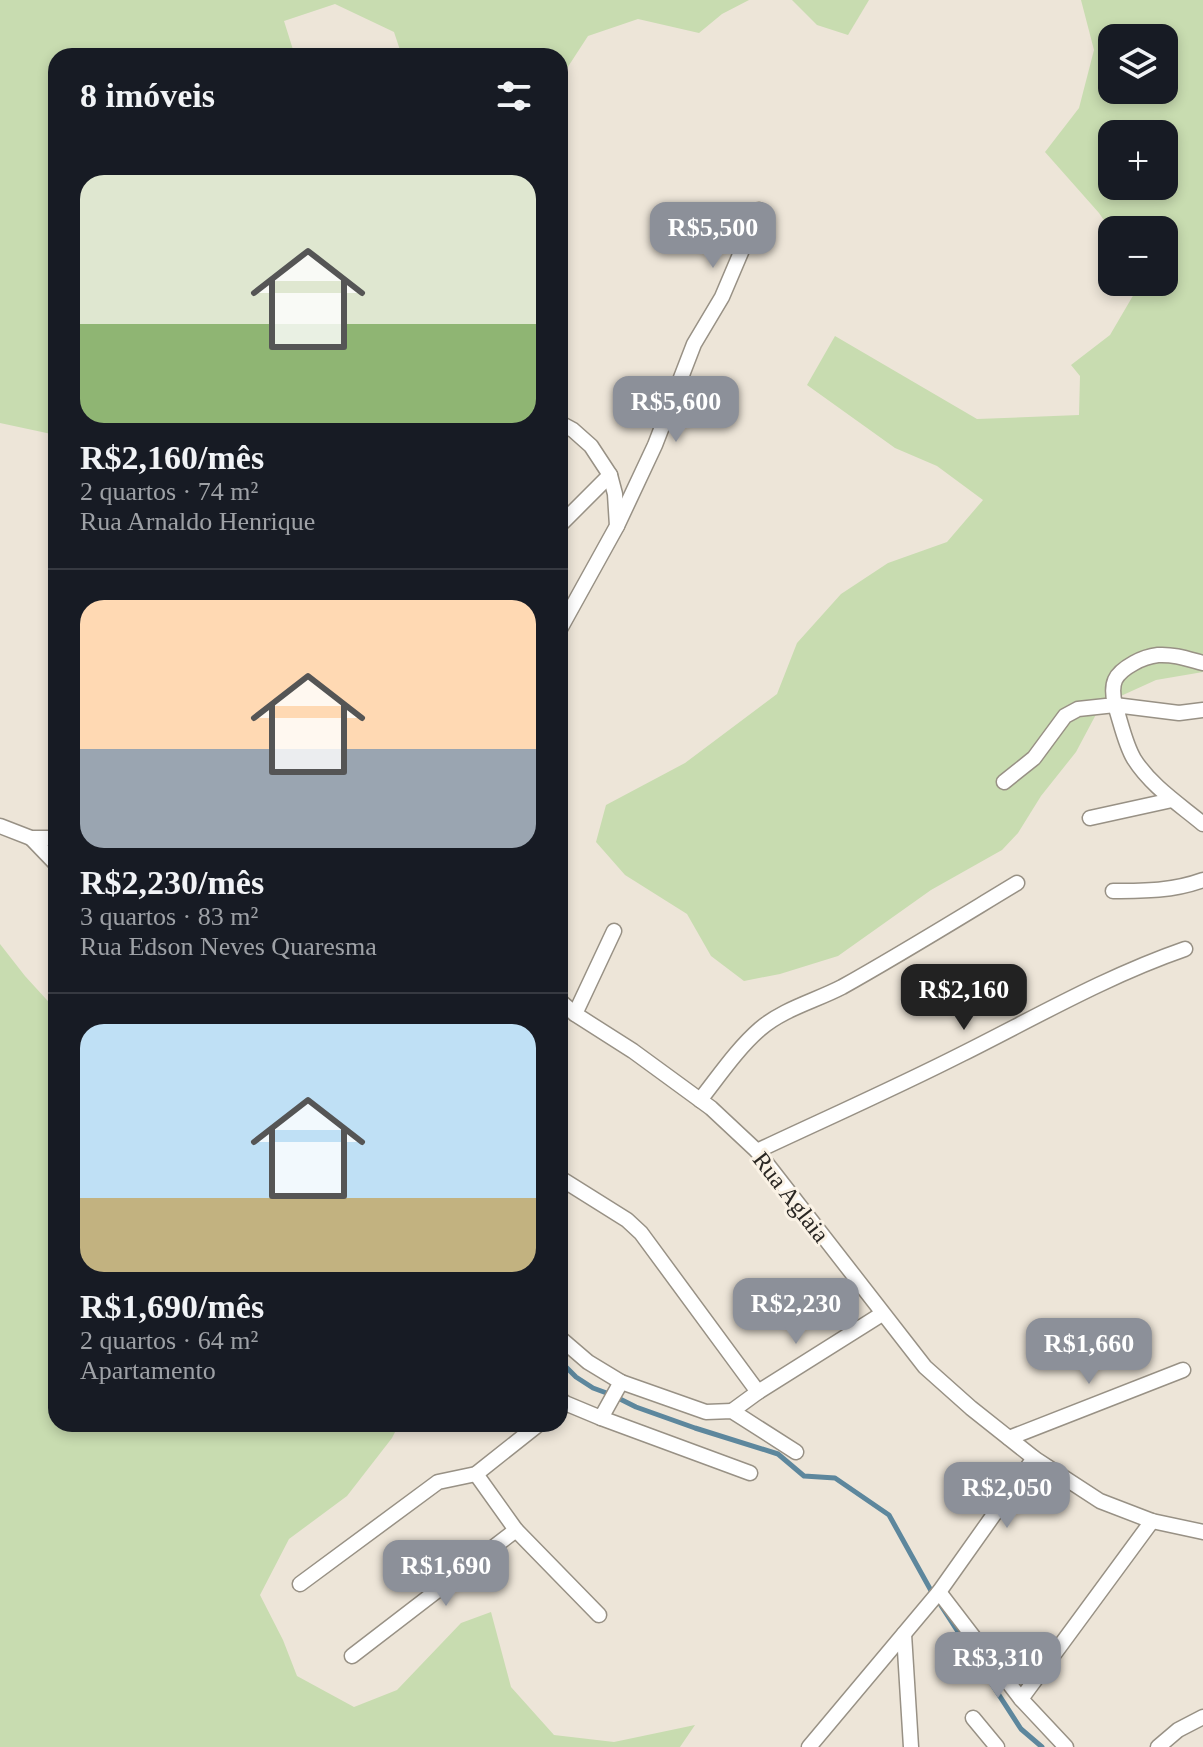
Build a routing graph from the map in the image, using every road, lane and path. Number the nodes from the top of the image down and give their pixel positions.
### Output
1 (759, 210) dead end
2 (568, 427) edge
3 (610, 475) junction
4 (568, 517) edge
5 (617, 526) junction
6 (568, 615) edge
7 (1203, 663) edge
8 (1115, 705) junction
9 (1203, 710) edge
10 (1004, 782) dead end
11 (1172, 800) junction
12 (1090, 818) dead end
13 (1203, 823) edge
14 (0, 826) edge
15 (31, 838) junction
16 (48, 838) edge
17 (48, 856) edge
18 (1203, 880) edge
19 (1017, 883) dead end
20 (1113, 891) dead end
21 (614, 931) dead end
22 (1185, 949) dead end
23 (568, 1008) edge
24 (575, 1014) junction
25 (700, 1100) junction
26 (757, 1151) junction
27 (568, 1183) edge
28 (882, 1314) junction
29 (568, 1345) edge
30 (1183, 1370) dead end
31 (617, 1391) junction
32 (758, 1392) junction
33 (568, 1405) edge
34 (732, 1411) junction
35 (601, 1418) junction
36 (529, 1432) edge
37 (1009, 1438) junction
38 (796, 1452) dead end
39 (1034, 1458) junction
40 (750, 1473) dead end
41 (476, 1474) junction
42 (1152, 1521) junction
43 (516, 1530) junction
44 (1203, 1532) edge
45 (300, 1584) dead end
46 (935, 1596) junction
47 (599, 1615) dead end
48 (904, 1634) junction
49 (352, 1656) dead end
50 (1021, 1699) junction
51 (1203, 1717) edge
52 (973, 1718) dead end
53 (809, 1747) edge
54 (911, 1747) edge
55 (997, 1747) edge
56 (1066, 1747) edge
57 (1158, 1747) edge

1 - 5 street
2 - 3 street
3 - 4 street
3 - 5 street
5 - 6 street
7 - 8 street
8 - 9 street
8 - 10 street
8 - 11 street
11 - 12 street
11 - 13 street
14 - 15 street
15 - 16 street
15 - 17 street
18 - 20 street
19 - 25 street
21 - 24 street
22 - 26 street
23 - 24 street, Rua Aglaia
24 - 25 street, Rua Aglaia
25 - 26 street, Rua Aglaia
26 - 28 street, Rua Aglaia
27 - 32 street
28 - 32 street
28 - 37 street, Rua Aglaia
29 - 31 street
30 - 37 street
31 - 34 street
31 - 35 street
32 - 34 street
33 - 35 street
34 - 38 street
35 - 40 street
36 - 41 street
37 - 39 street, Rua Aglaia
39 - 42 street, Rua Aglaia
39 - 46 street
41 - 43 street
41 - 45 street
42 - 44 street, Rua Aglaia
42 - 50 street
43 - 47 street
43 - 49 street
46 - 48 street
46 - 50 street
48 - 53 street
48 - 54 street
50 - 56 street
51 - 57 street
52 - 55 street

